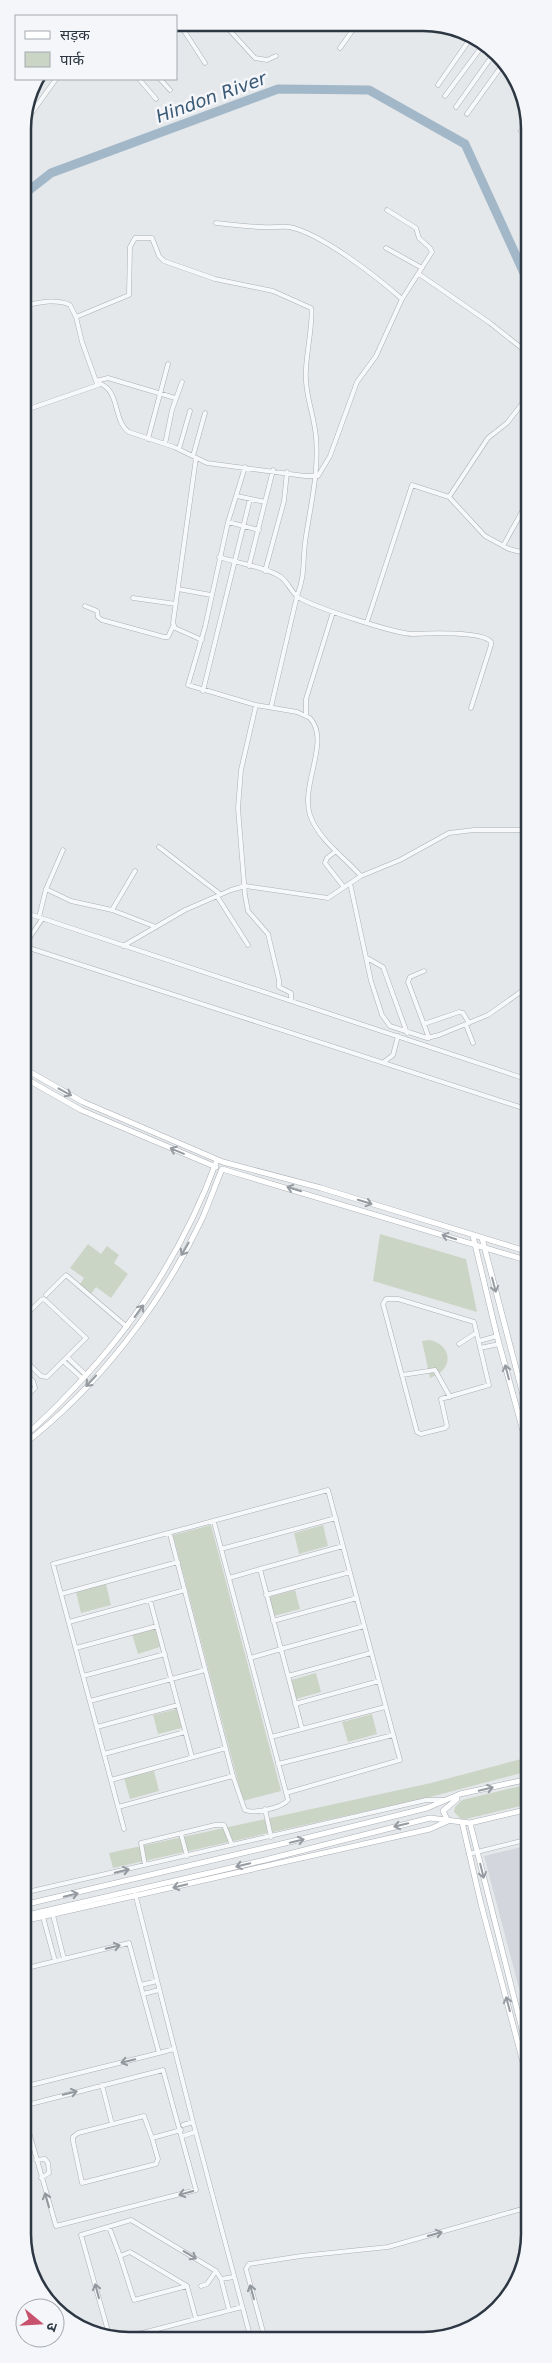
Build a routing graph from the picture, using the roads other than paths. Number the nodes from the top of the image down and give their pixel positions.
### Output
1 (184, 31) edge
2 (230, 31) edge
3 (353, 31) edge
4 (468, 42) edge
5 (340, 48) dead end
6 (480, 50) edge
7 (276, 56) dead end
8 (490, 59) edge
9 (205, 63) dead end
10 (500, 69) edge
11 (55, 80) edge
12 (140, 80) edge
13 (161, 80) edge
14 (438, 85) dead end
15 (170, 90) dead end
16 (446, 96) dead end
17 (156, 99) dead end
18 (456, 108) dead end
19 (33, 111) edge
20 (467, 114) dead end
21 (387, 210) dead end
22 (216, 223) dead end
23 (386, 248) dead end
24 (422, 268) junction
25 (419, 274) junction
26 (402, 299) junction
27 (31, 304) edge
28 (76, 317) junction
29 (521, 348) edge
30 (168, 364) dead end
31 (182, 382) dead end
32 (97, 383) junction
33 (160, 393) junction
34 (176, 398) junction
35 (521, 405) edge
36 (31, 408) edge
37 (190, 411) dead end
38 (205, 413) dead end
39 (148, 439) junction
40 (165, 444) junction
41 (179, 449) junction
42 (194, 457) junction
43 (245, 467) junction
44 (273, 470) junction
45 (287, 472) junction
46 (314, 476) junction
47 (236, 496) junction
48 (449, 498) junction
49 (250, 499) junction
50 (265, 502) junction
51 (521, 513) edge
52 (228, 522) junction
53 (243, 526) junction
54 (258, 530) junction
55 (503, 546) junction
56 (521, 552) edge
57 (219, 558) junction
58 (234, 562) junction
59 (249, 566) junction
60 (265, 571) junction
61 (178, 589) junction
62 (211, 595) junction
63 (297, 596) junction
64 (133, 598) dead end
65 (176, 604) junction
66 (85, 606) dead end
67 (333, 612) junction
68 (367, 622) junction
69 (173, 626) junction
70 (202, 640) junction
71 (203, 691) junction
72 (256, 705) junction
73 (271, 707) junction
74 (471, 708) dead end
75 (306, 714) junction
76 (521, 830) edge
77 (159, 847) dead end
78 (63, 850) dead end
79 (336, 850) junction
80 (135, 872) dead end
81 (361, 876) junction
82 (350, 883) junction
83 (244, 886) junction
84 (343, 886) junction
85 (46, 889) junction
86 (219, 895) junction
87 (112, 910) junction
88 (31, 915) edge
89 (40, 918) junction
90 (156, 927) junction
91 (31, 934) edge
92 (248, 945) dead end
93 (123, 946) junction
94 (31, 948) edge
95 (367, 958) junction
96 (424, 971) dead end
97 (521, 992) edge
98 (291, 1001) junction
99 (424, 1024) junction
100 (467, 1024) junction
101 (407, 1033) junction
102 (398, 1036) junction
103 (429, 1038) junction
104 (473, 1043) dead end
105 (384, 1062) junction
106 (31, 1073) edge
107 (521, 1077) edge
108 (31, 1082) edge
109 (521, 1107) edge
110 (217, 1160) junction
111 (224, 1163) junction
112 (214, 1167) junction
113 (222, 1169) junction
114 (472, 1236) junction
115 (482, 1238) junction
116 (476, 1246) junction
117 (485, 1248) junction
118 (521, 1250) edge
119 (521, 1259) edge
120 (46, 1295) dead end
121 (31, 1310) edge
122 (127, 1327) junction
123 (476, 1332) junction
124 (497, 1336) junction
125 (479, 1341) junction
126 (459, 1344) dead end
127 (499, 1344) junction
128 (480, 1348) junction
129 (67, 1357) junction
130 (63, 1361) junction
131 (31, 1366) edge
132 (402, 1375) junction
133 (85, 1377) junction
134 (31, 1379) edge
135 (521, 1387) edge
136 (31, 1392) edge
137 (521, 1395) edge
138 (450, 1397) junction
139 (514, 1397) junction
140 (521, 1423) edge
141 (31, 1429) edge
142 (31, 1439) edge
143 (336, 1518) junction
144 (214, 1522) junction
145 (170, 1534) junction
146 (343, 1546) junction
147 (221, 1549) junction
148 (178, 1562) junction
149 (260, 1569) junction
150 (350, 1572) junction
151 (229, 1578) junction
152 (185, 1590) junction
153 (61, 1594) junction
154 (266, 1595) junction
155 (357, 1598) junction
156 (150, 1600) junction
157 (273, 1621) junction
158 (69, 1622) junction
159 (157, 1626) junction
160 (364, 1626) junction
161 (76, 1648) junction
162 (281, 1649) junction
163 (371, 1653) junction
164 (165, 1654) junction
165 (250, 1658) junction
166 (205, 1670) junction
167 (83, 1676) junction
168 (288, 1676) junction
169 (171, 1679) junction
170 (379, 1681) junction
171 (90, 1701) junction
172 (295, 1704) junction
173 (178, 1705) junction
174 (385, 1707) junction
175 (97, 1727) junction
176 (302, 1729) junction
177 (185, 1732) junction
178 (393, 1735) junction
179 (271, 1737) junction
180 (226, 1748) junction
181 (104, 1754) junction
182 (192, 1757) junction
183 (278, 1764) junction
184 (233, 1776) junction
185 (111, 1780) junction
186 (521, 1781) edge
187 (469, 1792) junction
188 (286, 1793) junction
189 (443, 1800) junction
190 (118, 1807) junction
191 (265, 1809) junction
192 (521, 1811) edge
193 (448, 1821) junction
194 (462, 1822) junction
195 (470, 1823) junction
196 (124, 1829) dead end
197 (181, 1834) junction
198 (270, 1837) junction
199 (521, 1841) edge
200 (232, 1845) junction
201 (477, 1852) junction
202 (469, 1854) junction
203 (187, 1856) junction
204 (145, 1865) junction
205 (134, 1890) junction
206 (31, 1891) edge
207 (136, 1897) junction
208 (31, 1904) edge
209 (53, 1915) junction
210 (31, 1916) edge
211 (43, 1917) junction
212 (31, 1918) edge
213 (64, 1959) junction
214 (56, 1961) junction
215 (31, 1967) edge
216 (157, 1981) junction
217 (141, 1985) junction
218 (159, 1990) junction
219 (143, 1994) junction
220 (521, 2025) edge
221 (174, 2049) junction
222 (159, 2053) junction
223 (521, 2054) edge
224 (31, 2085) edge
225 (102, 2085) junction
226 (31, 2104) edge
227 (193, 2122) junction
228 (112, 2124) junction
229 (182, 2127) junction
230 (195, 2132) junction
231 (183, 2136) junction
232 (152, 2138) junction
233 (31, 2141) edge
234 (36, 2160) junction
235 (41, 2178) junction
236 (521, 2209) edge
237 (109, 2227) junction
238 (120, 2256) junction
239 (216, 2271) junction
240 (234, 2277) junction
241 (221, 2279) junction
242 (187, 2286) junction
243 (201, 2286) dead end
244 (242, 2307) junction
245 (229, 2310) junction
246 (196, 2319) junction
247 (108, 2329) edge
248 (146, 2332) edge
249 (249, 2332) edge
250 (263, 2332) edge

1 - 9 street
2 - 7 street
3 - 5 street
4 - 14 street
6 - 16 street
8 - 18 street
10 - 20 street
11 - 19 street
12 - 17 street
13 - 15 street
21 - 24 street
22 - 26 street
23 - 24 street
24 - 25 street
25 - 26 street
25 - 29 street
26 - 46 street
27 - 28 street
28 - 32 street
28 - 46 street
30 - 33 street
31 - 34 street
32 - 33 street
32 - 36 street
32 - 39 street
33 - 34 street
33 - 39 street
34 - 40 street
35 - 48 street
37 - 41 street
38 - 42 street
39 - 40 street
40 - 41 street
41 - 42 street
42 - 43 street
42 - 61 street
43 - 44 street
43 - 47 street
44 - 45 street
44 - 50 street
45 - 46 street
45 - 60 street
46 - 63 street
47 - 49 street
47 - 52 street
48 - 55 street
48 - 68 street
49 - 50 street
49 - 53 street
50 - 54 street
51 - 55 street
52 - 53 street
52 - 57 street
53 - 54 street
53 - 58 street
54 - 59 street
55 - 56 street
57 - 58 street
57 - 62 street
58 - 59 street
58 - 71 street
59 - 60 street
60 - 63 street
61 - 62 street
61 - 65 street
62 - 70 street
63 - 67 street
63 - 73 street
64 - 65 street
65 - 69 street
66 - 69 street
67 - 68 street
67 - 75 street
68 - 74 street
69 - 70 street
70 - 71 street
71 - 72 street
72 - 73 street
72 - 83 street
73 - 75 street
75 - 79 street
76 - 81 street
77 - 86 street
78 - 85 street
79 - 81 street
79 - 84 street
80 - 87 street
81 - 82 street
82 - 84 street
82 - 95 street
83 - 84 street
83 - 86 street
83 - 98 street
85 - 87 street
85 - 89 street
86 - 90 street
86 - 92 street
87 - 90 street
88 - 89 street
89 - 91 street
89 - 93 street
90 - 93 street
93 - 98 street
94 - 105 street
95 - 101 street
95 - 101 street
96 - 99 street
97 - 100 street
98 - 102 street
99 - 100 street
99 - 103 street
100 - 103 street
100 - 104 street
101 - 103 street
102 - 105 street
102 - 107 street
105 - 109 street
106 -> 110 street
112 -> 108 street
110 - 111 street
110 - 112 street
111 - 113 street
111 -> 114 street
112 - 113 street
122 -> 112 street
116 -> 113 street
113 -> 142 street
114 - 115 street
114 - 116 street
115 - 117 street
115 - 118 street
116 - 117 street
116 - 124 street
117 - 119 street
117 -> 135 street
120 - 122 street
121 - 129 street
122 - 133 street
123 - 125 street
123 - 126 street
123 - 132 street
124 - 125 street
124 - 127 street
125 - 128 street
127 - 128 street
139 -> 127 street
128 - 138 street
129 - 130 street
129 - 133 street
130 - 131 street
130 - 133 street
132 - 138 street
132 - 138 street
133 - 141 street
134 - 136 street
137 - 139 street
139 - 140 street
143 - 144 street
143 - 146 street
143 - 147 street
144 - 145 street
144 - 147 street
145 - 148 street
145 - 153 street
146 - 149 street
146 - 150 street
147 - 151 street
148 - 152 street
148 - 153 street
149 - 151 street
149 - 154 street
150 - 154 street
150 - 155 street
151 - 165 street
152 - 156 street
152 - 166 street
153 - 158 street
154 - 157 street
155 - 157 street
155 - 160 street
156 - 158 street
156 - 159 street
157 - 162 street
158 - 161 street
159 - 161 street
159 - 164 street
160 - 162 street
160 - 163 street
161 - 167 street
162 - 165 street
162 - 168 street
163 - 168 street
163 - 170 street
164 - 167 street
164 - 169 street
165 - 179 street
166 - 169 street
166 - 180 street
167 - 171 street
168 - 172 street
169 - 171 street
169 - 173 street
170 - 172 street
170 - 174 street
171 - 175 street
172 - 176 street
173 - 175 street
173 - 177 street
174 - 176 street
174 - 178 street
175 - 181 street
176 - 179 street
177 - 181 street
177 - 182 street
178 - 183 street
178 - 188 street
179 - 183 street
180 - 182 street
180 - 184 street
181 - 185 street
182 - 185 street
183 - 188 street
184 - 190 street
184 - 191 street
185 - 190 street
187 -> 186 street
187 - 189 street
187 - 193 street
188 - 191 street
189 - 198 street
208 -> 189 street
190 - 196 street
191 - 198 street
192 - 195 street
193 - 194 street
193 -> 205 street
193 -> 207 street
194 - 195 street
194 - 202 street
195 - 201 street
197 - 200 street
197 - 203 street
197 - 204 street
198 - 200 street
199 - 201 street
200 - 203 street
201 - 202 street
201 -> 220 street
223 -> 202 street
203 - 204 street
206 -> 204 street
205 - 207 street
205 - 210 street
207 - 209 street
207 - 216 street
209 - 211 street
209 - 213 street
211 - 212 street
211 - 214 street
213 - 214 street
213 -> 217 street
214 - 215 street
216 - 217 street
216 - 218 street
217 - 219 street
218 - 219 street
218 - 221 street
219 - 222 street
221 - 222 street
221 - 227 street
222 -> 224 street
226 -> 225 street
225 - 228 street
225 - 229 street
227 - 229 street
227 - 230 street
228 - 232 street
228 - 232 street
229 - 231 street
229 - 232 street
230 - 231 street
230 - 240 street
231 -> 235 street
233 - 234 street
234 - 235 street
234 - 235 street
250 -> 236 street
237 - 238 street
237 -> 239 street
247 -> 237 street
238 - 242 street
238 - 242 street
239 - 241 street
239 - 243 street
240 - 241 street
240 - 244 street
241 - 245 street
242 - 246 street
244 - 245 street
244 - 249 street
245 - 246 street
246 - 248 street

